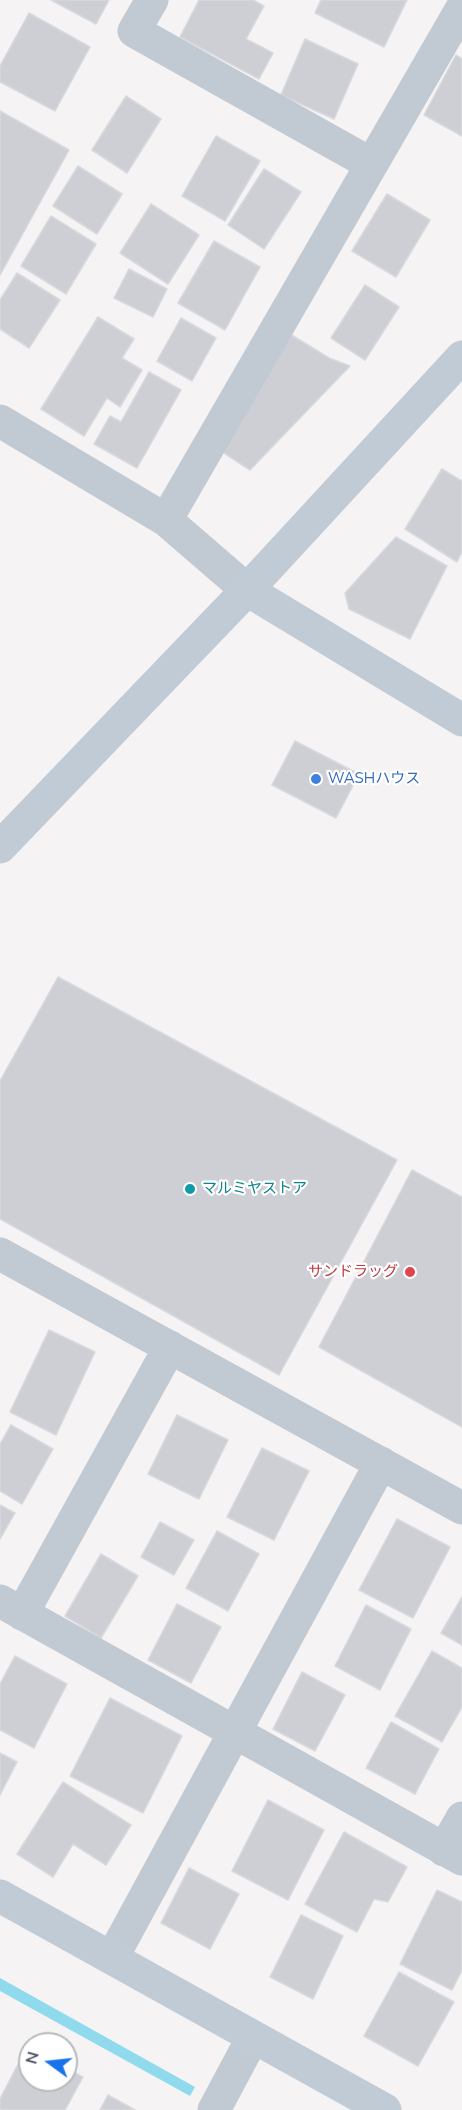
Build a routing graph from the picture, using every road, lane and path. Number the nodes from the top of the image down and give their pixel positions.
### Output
1 (152, 0) edge
2 (462, 8) edge
3 (371, 164) junction
4 (462, 357) edge
5 (0, 421) edge
6 (166, 520) junction
7 (247, 590) junction
8 (462, 720) edge
9 (0, 848) edge
10 (0, 1254) edge
11 (170, 1347) junction
12 (381, 1463) junction
13 (462, 1508) edge
14 (11, 1608) edge
15 (235, 1732) junction
16 (462, 1818) edge
17 (453, 1854) edge
18 (0, 1896) edge
19 (112, 1958) junction
20 (253, 2037) junction
21 (213, 2110) edge
22 (386, 2110) edge

1 - 3 street
2 - 3 street
3 - 6 street
4 - 7 street
5 - 6 street
6 - 7 street
7 - 8 street
7 - 9 street
10 - 11 street
11 - 12 street
11 - 14 street
12 - 13 street
12 - 15 street
14 - 15 street
15 - 17 street
15 - 19 street
16 - 17 street
18 - 19 street
19 - 20 street
20 - 21 street
20 - 22 street

